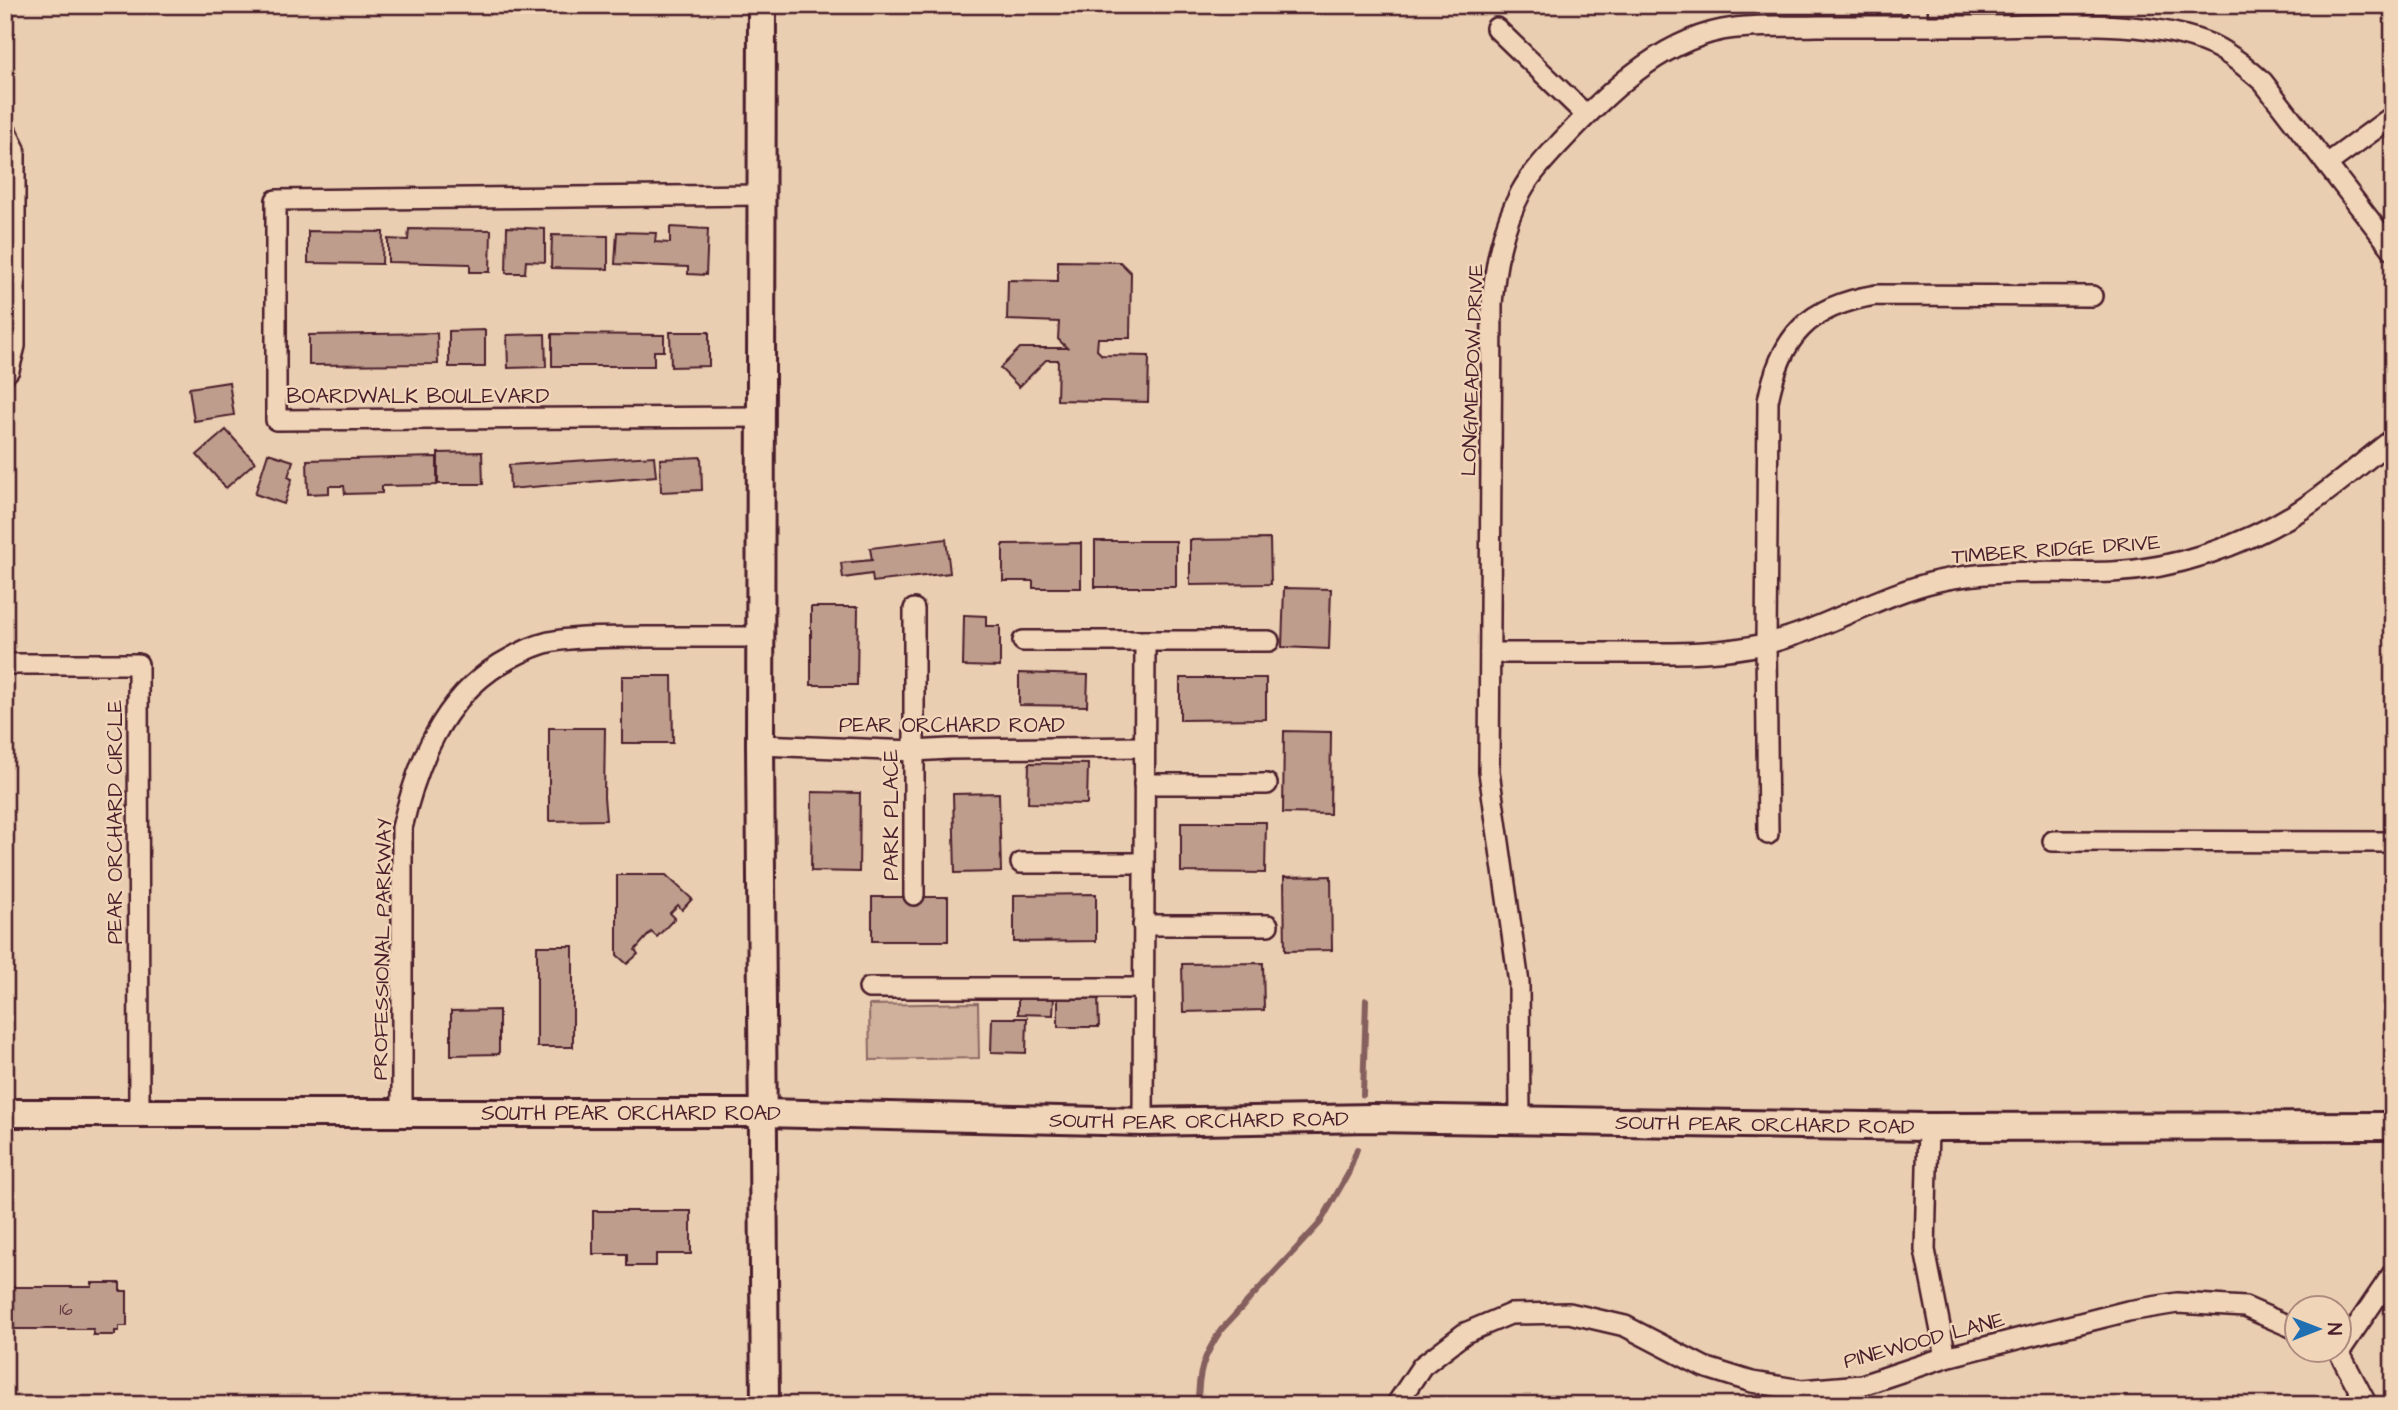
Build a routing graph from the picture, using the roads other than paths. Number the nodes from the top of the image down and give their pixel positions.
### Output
1 (762, 5) edge
2 (1917, 5) edge
3 (1917, 26) junction
4 (1496, 28) dead end
5 (1586, 115) junction
6 (2393, 116) edge
7 (5, 129) edge
8 (2327, 164) junction
9 (762, 195) junction
10 (2393, 250) edge
11 (2092, 296) dead end
12 (5, 374) edge
13 (761, 417) junction
14 (2393, 439) edge
15 (914, 609) dead end
16 (761, 637) junction
17 (1023, 641) dead end
18 (1145, 641) junction
19 (1269, 641) dead end
20 (1766, 644) junction
21 (1490, 653) junction
22 (5, 664) edge
23 (760, 745) junction
24 (1144, 747) junction
25 (914, 751) junction
26 (1144, 784) junction
27 (1268, 784) dead end
28 (1768, 834) dead end
29 (2053, 841) dead end
30 (2393, 842) edge
31 (1021, 863) dead end
32 (1143, 863) junction
33 (914, 895) dead end
34 (1143, 925) junction
35 (1268, 925) dead end
36 (869, 988) dead end
37 (1143, 988) junction
38 (5, 1113) edge
39 (139, 1113) junction
40 (402, 1113) junction
41 (763, 1113) junction
42 (1520, 1121) junction
43 (1143, 1122) junction
44 (2393, 1126) edge
45 (1928, 1127) junction
46 (2393, 1273) edge
47 (2282, 1323) edge
48 (2352, 1332) edge
49 (1946, 1357) junction
50 (2346, 1364) edge
51 (765, 1405) edge
52 (1396, 1405) edge
53 (2367, 1405) edge

1 - 9 street
2 - 3 street
3 - 5 street, LONGMEADOW DRIVE
3 - 8 street, LONGMEADOW DRIVE
4 - 5 street
5 - 21 street, LONGMEADOW DRIVE
6 - 8 street
7 - 12 street
8 - 10 street, LONGMEADOW DRIVE
9 - 13 street
9 - 13 street, BOARDWALK BOULEVARD
11 - 20 street
13 - 16 street
14 - 20 street, TIMBER RIDGE DRIVE
15 - 25 street, PARK PLACE
16 - 23 street
16 - 40 street, PROFESSIONAL PARKWAY
17 - 18 street
18 - 19 street
18 - 24 street
20 - 21 street, TIMBER RIDGE DRIVE
20 - 28 street
21 - 42 street, LONGMEADOW DRIVE
22 - 39 street, PEAR ORCHARD CIRCLE
23 - 25 street, PEAR ORCHARD ROAD
23 - 41 street
24 - 25 street, PEAR ORCHARD ROAD
24 - 26 street
25 - 33 street, PARK PLACE
26 - 27 street
26 - 32 street
29 - 30 street
31 - 32 street
32 - 34 street
34 - 35 street
34 - 37 street
36 - 37 street
37 - 43 street
38 - 39 street, SOUTH PEAR ORCHARD ROAD
39 - 40 street, SOUTH PEAR ORCHARD ROAD
40 - 41 street, SOUTH PEAR ORCHARD ROAD
41 - 43 street, SOUTH PEAR ORCHARD ROAD
41 - 51 street
42 - 43 street, SOUTH PEAR ORCHARD ROAD
42 - 45 street, SOUTH PEAR ORCHARD ROAD
44 - 45 street, SOUTH PEAR ORCHARD ROAD
45 - 49 street
46 - 48 street
47 - 49 street, PINEWOOD LANE
49 - 52 street, PINEWOOD LANE
50 - 53 street

